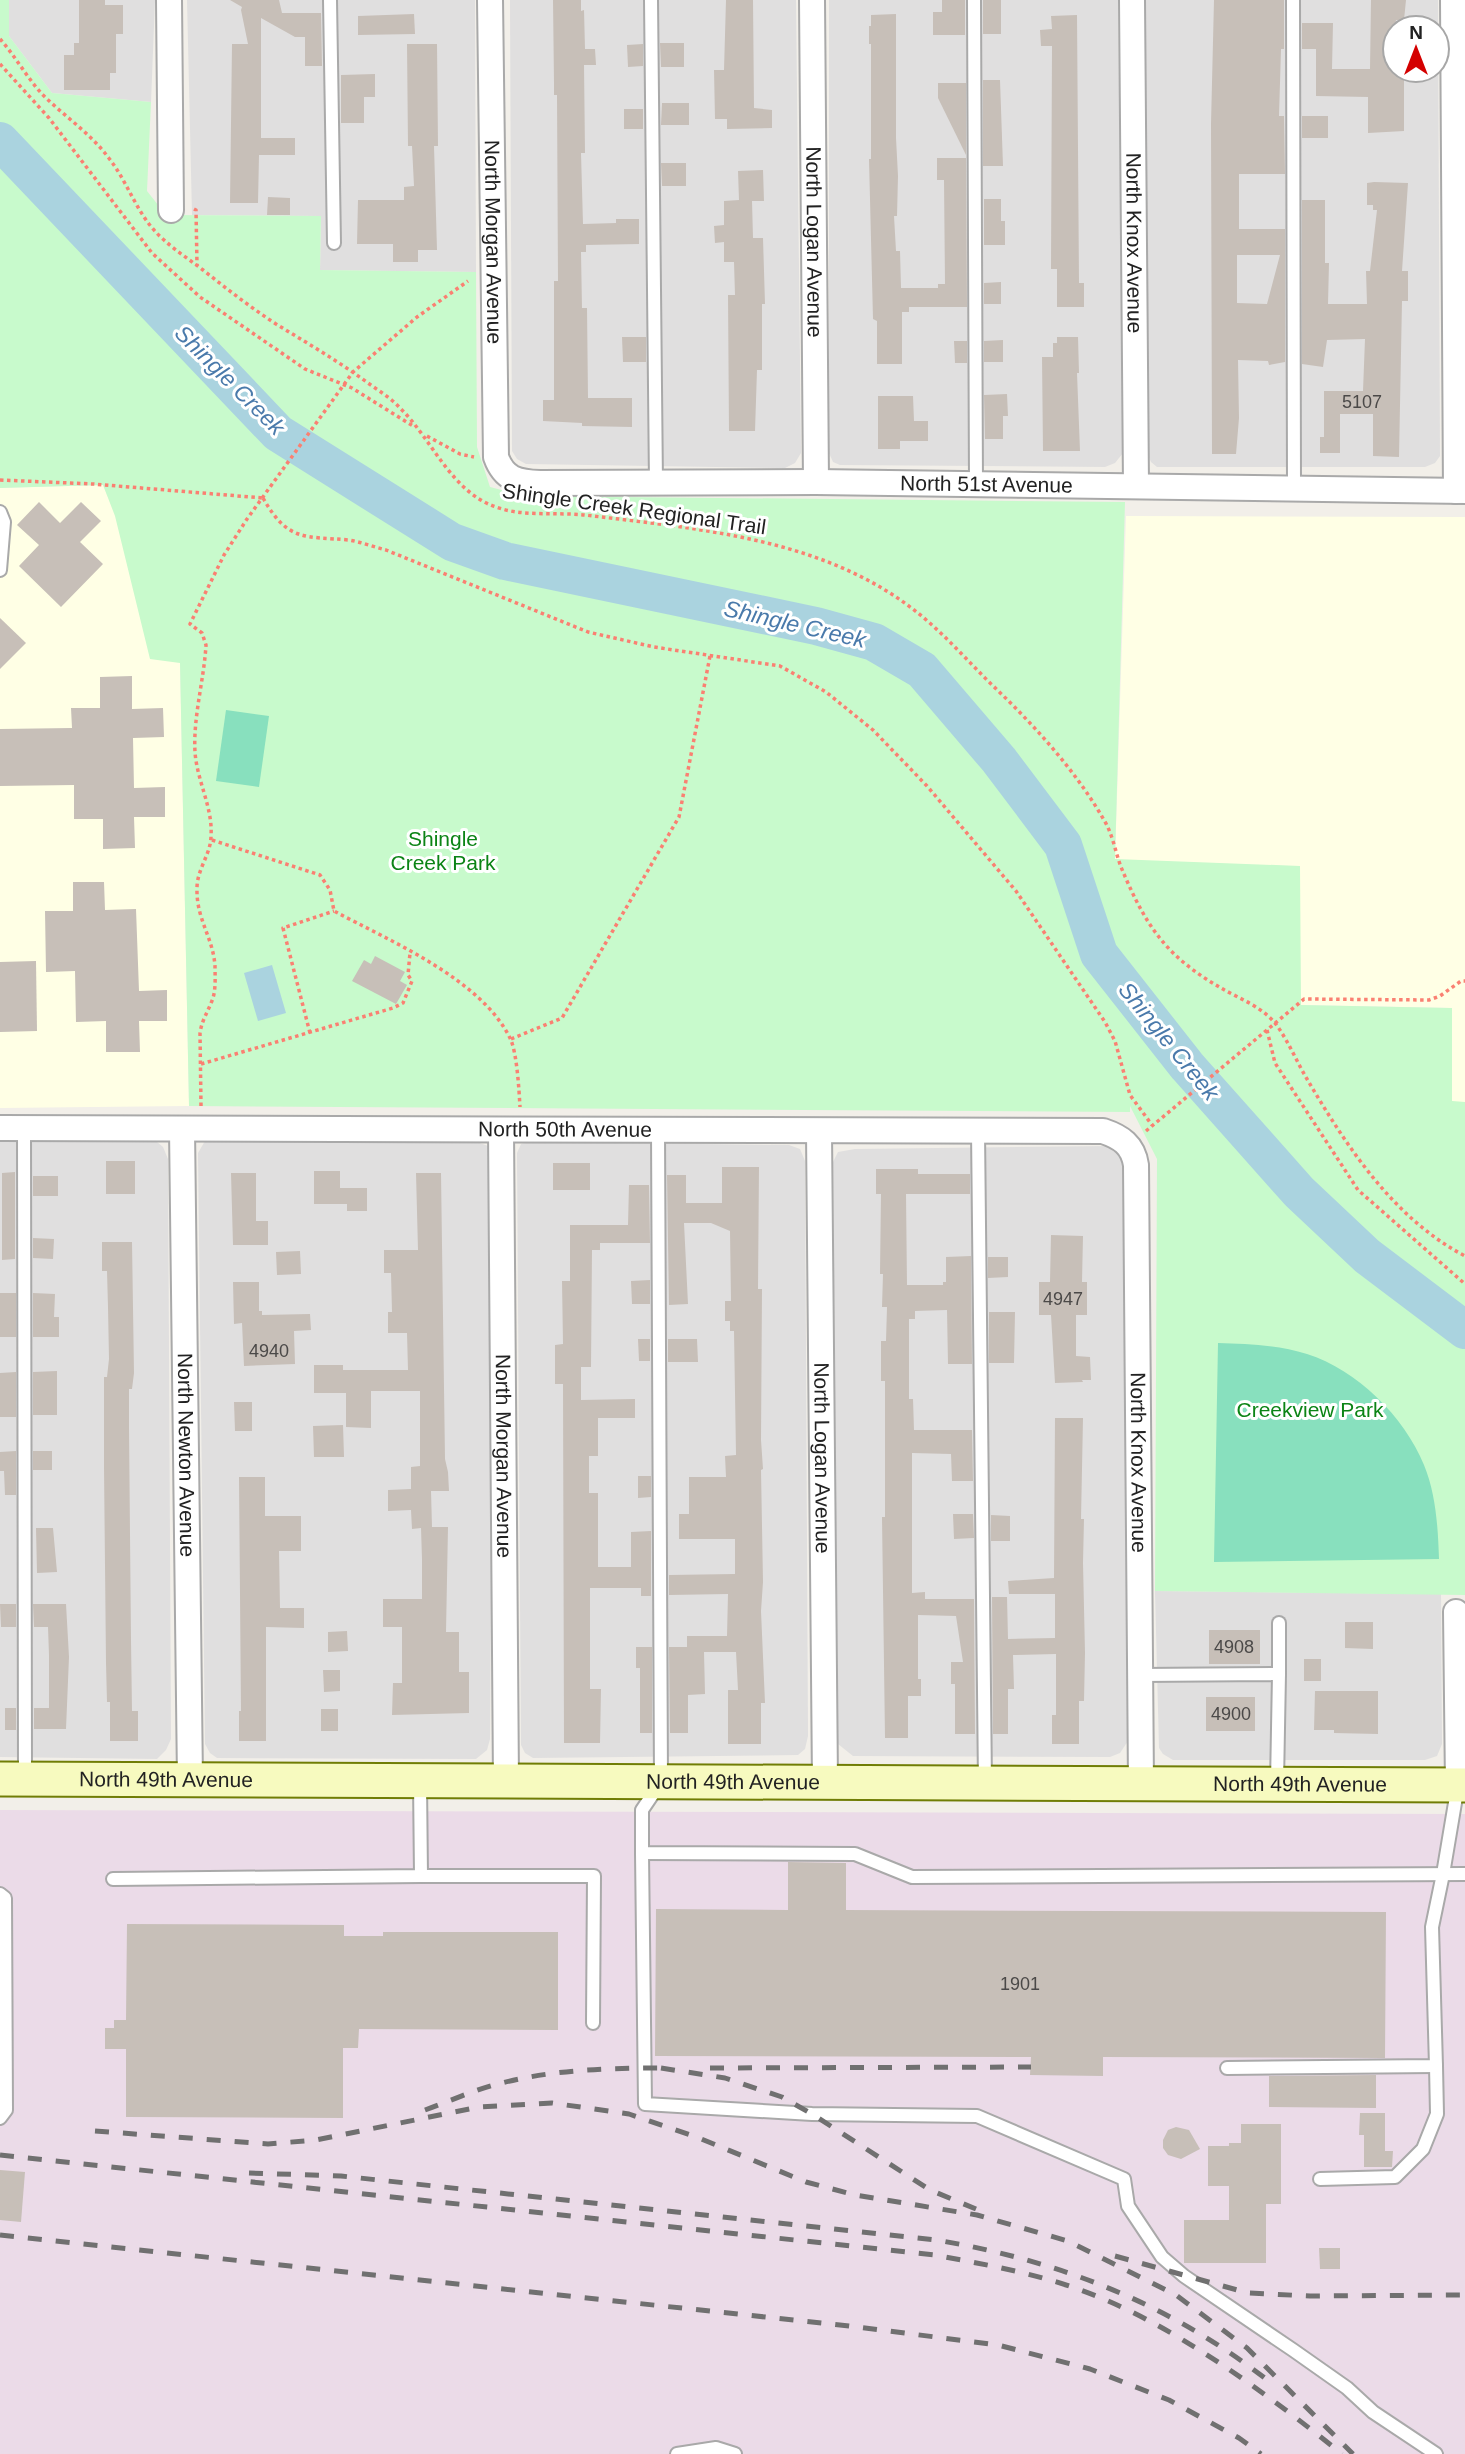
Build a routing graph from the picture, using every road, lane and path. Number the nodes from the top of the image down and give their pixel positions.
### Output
1 (169, 0) edge
2 (330, 0) edge
3 (490, 0) edge
4 (651, 0) edge
5 (812, 0) edge
6 (974, 0) edge
7 (1132, 0) edge
8 (1293, 0) edge
9 (1453, 0) edge
10 (0, 40) edge
11 (0, 64) edge
12 (171, 204) joint
13 (334, 243) dead end
14 (197, 265) junction
15 (468, 281) dead end
16 (354, 372) junction
17 (345, 384) junction
18 (415, 427) junction
19 (424, 434) junction
20 (470, 457) dead end
21 (510, 476) joint
22 (0, 480) edge
23 (817, 482) junction
24 (656, 483) junction
25 (976, 485) junction
26 (1136, 486) junction
27 (1294, 489) junction
28 (1460, 491) edge
29 (263, 498) junction
30 (0, 512) edge
31 (0, 570) edge
32 (710, 656) junction
33 (212, 840) junction
34 (334, 911) junction
35 (410, 952) junction
36 (1465, 981) edge
37 (1275, 1023) junction
38 (1267, 1030) junction
39 (310, 1033) junction
40 (511, 1040) junction
41 (201, 1064) junction
42 (1152, 1125) junction
43 (12, 1128) edge
44 (192, 1129) junction
45 (511, 1130) junction
46 (658, 1130) junction
47 (978, 1131) junction
48 (818, 1132) junction
49 (1136, 1138) junction
50 (1465, 1256) edge
51 (1465, 1284) edge
52 (1456, 1612) dead end
53 (1279, 1623) dead end
54 (1279, 1674) junction
55 (1140, 1675) junction
56 (12, 1779) edge
57 (190, 1780) junction
58 (420, 1782) junction
59 (506, 1782) junction
60 (661, 1782) junction
61 (825, 1783) junction
62 (985, 1784) junction
63 (1141, 1784) junction
64 (1277, 1784) junction
65 (1461, 1785) edge
66 (642, 1853) junction
67 (1443, 1874) junction
68 (1465, 1874) edge
69 (421, 1876) junction
70 (113, 1878) dead end
71 (0, 1894) edge
72 (593, 2023) dead end
73 (1436, 2066) junction
74 (1227, 2068) dead end
75 (0, 2118) edge
76 (1320, 2179) dead end
77 (677, 2454) edge
78 (735, 2454) edge
79 (1436, 2454) edge

1 - 12 street
2 - 13 lane
3 - 21 street, North Morgan Avenue
4 - 24 lane
5 - 23 street, North Logan Avenue
6 - 25 lane
7 - 26 street, North Knox Avenue
8 - 27 lane
9 - 28 street
10 - 14 path, Shingle Creek Regional Trail
11 - 17 path
12 - 14 path
14 - 16 path, Shingle Creek Regional Trail
15 - 16 path
16 - 17 path
16 - 18 path, Shingle Creek Regional Trail
17 - 18 path
17 - 29 path
18 - 19 path, Shingle Creek Regional Trail
19 - 20 path
19 - 37 path, Shingle Creek Regional Trail
21 - 24 street, North 51st Avenue
22 - 29 path
23 - 24 street, North 51st Avenue
23 - 25 street, North 51st Avenue
25 - 26 street, North 51st Avenue
26 - 27 street, North 51st Avenue
27 - 28 street, North 51st Avenue
29 - 32 path
29 - 33 path
30 - 31 lane
32 - 40 path
32 - 42 path
33 - 34 path
33 - 41 path
34 - 35 path
34 - 39 path
35 - 39 path
35 - 40 path
36 - 37 path
37 - 38 path
37 - 50 path, Shingle Creek Regional Trail
38 - 42 path
38 - 51 path
39 - 41 path
40 - 45 path
41 - 44 path
42 - 49 path
43 - 44 street, North 50th Avenue
43 - 56 lane
44 - 45 street, North 50th Avenue
44 - 57 street, North Newton Avenue
45 - 46 street, North 50th Avenue
45 - 59 street, North Morgan Avenue
46 - 48 street, North 50th Avenue
46 - 60 lane
47 - 48 street, North 50th Avenue
47 - 49 street, North 50th Avenue
47 - 62 lane
48 - 61 street, North Logan Avenue
49 - 55 street, North Knox Avenue
52 - 65 street
53 - 54 lane
54 - 55 lane
54 - 64 lane
55 - 63 street, North Knox Avenue
56 - 57 street, North 49th Avenue
57 - 58 street, North 49th Avenue
58 - 59 street, North 49th Avenue
58 - 69 lane
59 - 60 street, North 49th Avenue
60 - 61 street, North 49th Avenue
60 - 66 lane
61 - 62 street, North 49th Avenue
62 - 63 street, North 49th Avenue
63 - 64 street, North 49th Avenue
64 - 65 street, North 49th Avenue
65 - 67 lane
66 - 67 lane
66 - 79 lane
67 - 68 lane
67 - 73 lane
69 - 70 lane
69 - 72 lane
71 - 75 lane
73 - 74 lane
73 - 76 lane
77 - 78 lane

